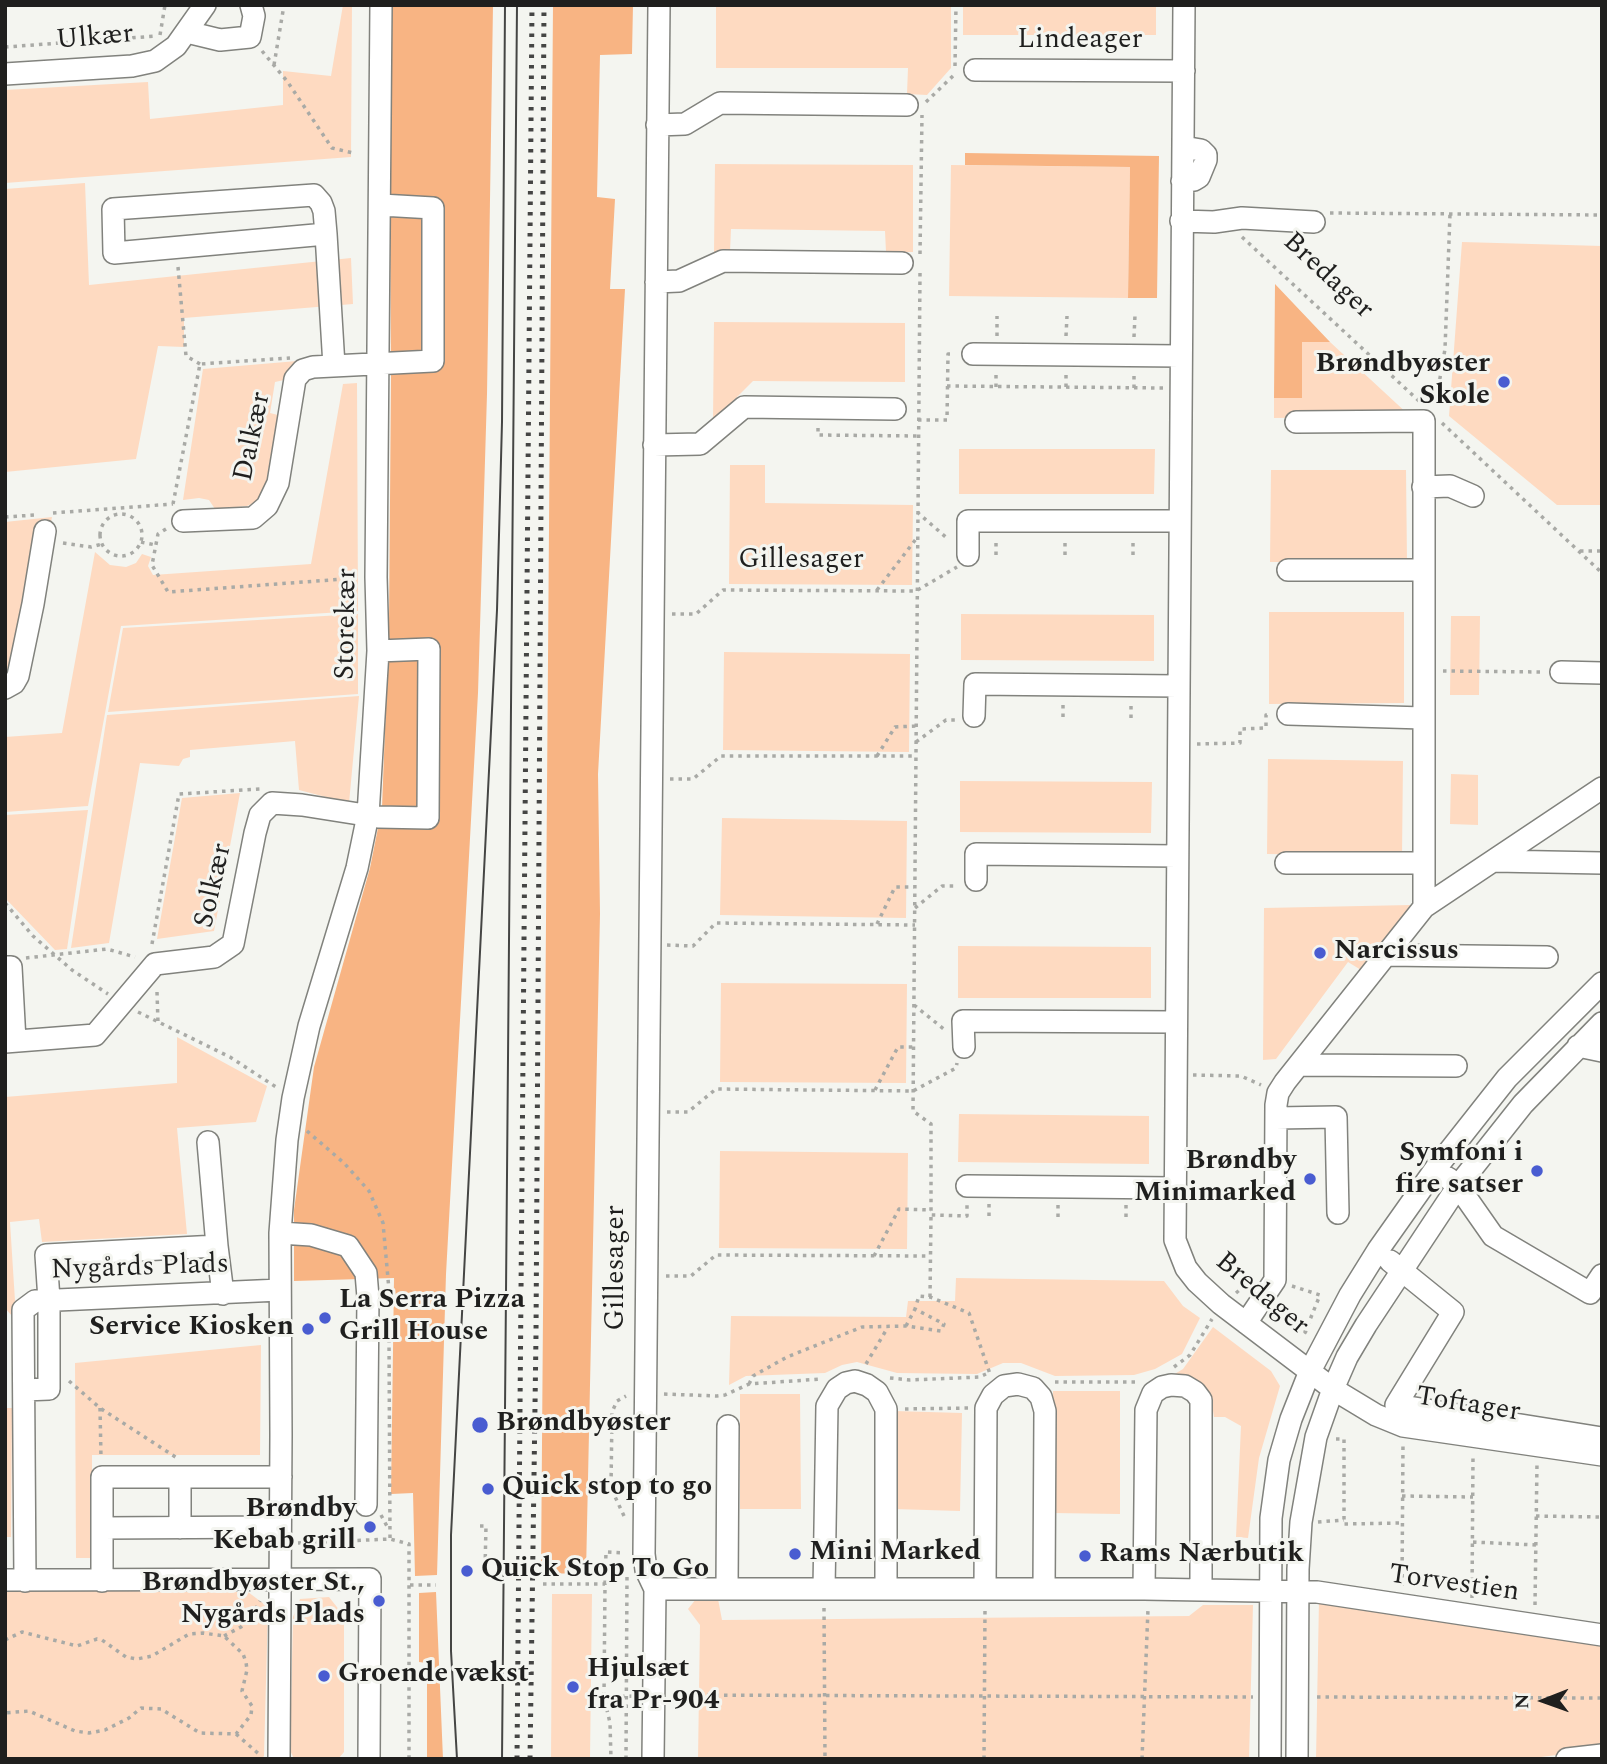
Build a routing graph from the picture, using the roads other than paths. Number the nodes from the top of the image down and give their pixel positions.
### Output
1 (205, 5) edge
2 (251, 5) edge
3 (381, 5) edge
4 (659, 5) edge
5 (1184, 5) edge
6 (187, 32) junction
7 (975, 69) dead end
8 (1184, 71) junction
9 (5, 74) edge
10 (907, 105) dead end
11 (657, 125) junction
12 (1182, 190) joint
13 (381, 205) junction
14 (1181, 221) junction
15 (1314, 222) road end
16 (326, 234) junction
17 (902, 263) dead end
18 (656, 282) junction
19 (973, 354) road end
20 (1180, 356) junction
21 (379, 365) junction
22 (334, 366) junction
23 (895, 409) dead end
24 (1296, 422) dead end
25 (654, 445) junction
26 (1423, 487) junction
27 (1473, 496) dead end
28 (177, 516) road end
29 (1179, 521) junction
30 (45, 535) road end
31 (968, 555) road end
32 (1288, 570) dead end
33 (1423, 570) junction
34 (378, 651) junction
35 (1561, 672) road end
36 (1602, 673) edge
37 (1178, 686) junction
38 (5, 688) edge
39 (1288, 713) dead end
40 (974, 716) road end
41 (1423, 718) junction
42 (1602, 788) edge
43 (368, 815) junction
44 (1177, 856) junction
45 (1494, 861) junction
46 (1286, 863) dead end
47 (1423, 863) junction
48 (1602, 863) edge
49 (976, 880) road end
50 (1424, 907) junction
51 (1386, 955) junction
52 (1547, 957) dead end
53 (8, 967) edge
54 (1602, 983) edge
55 (1175, 1022) junction
56 (1602, 1023) edge
57 (10, 1042) edge
58 (1578, 1046) junction
59 (964, 1047) road end
60 (1602, 1051) edge
61 (1298, 1065) junction
62 (1456, 1066) dead end
63 (1276, 1118) junction
64 (208, 1142) dead end
65 (1436, 1168) junction
66 (967, 1186) road end
67 (1458, 1186) junction
68 (1174, 1188) junction
69 (1338, 1213) dead end
70 (280, 1233) junction
71 (217, 1246) junction
72 (1378, 1250) junction
73 (1401, 1269) junction
74 (1602, 1275) edge
75 (280, 1290) junction
76 (223, 1294) junction
77 (49, 1300) junction
78 (1246, 1323) junction
79 (1310, 1371) junction
80 (24, 1390) junction
81 (1333, 1390) junction
82 (728, 1426) dead end
83 (1602, 1438) edge
84 (1602, 1455) edge
85 (180, 1477) junction
86 (281, 1477) junction
87 (366, 1505) dead end
88 (280, 1527) junction
89 (102, 1528) junction
90 (180, 1528) junction
91 (15, 1580) edge
92 (280, 1580) junction
93 (102, 1581) junction
94 (654, 1588) junction
95 (727, 1588) junction
96 (824, 1589) junction
97 (886, 1589) junction
98 (985, 1589) junction
99 (1044, 1589) junction
100 (1147, 1589) junction
101 (1201, 1590) junction
102 (1271, 1592) junction
103 (1298, 1592) junction
104 (1602, 1634) edge
105 (1602, 1755) edge
106 (279, 1759) edge
107 (369, 1759) edge
108 (653, 1759) edge
109 (1270, 1759) edge
110 (1297, 1759) edge
111 (1567, 1759) edge

1 - 6 street, Ulkær
2 - 6 street
3 - 13 street, Storekær
4 - 11 street, Gillesager
5 - 8 street, Lindeager
6 - 9 street, Ulkær
7 - 8 street, Lindeager
8 - 12 street, Lindeager
10 - 11 street
11 - 18 street, Gillesager
12 - 14 street, Bredager
13 - 21 street, Storekær
13 - 21 street, Dalkær
14 - 15 street
14 - 20 street, Bredager
16 - 16 street
16 - 22 street
17 - 18 street
18 - 25 street, Gillesager
19 - 20 street
20 - 29 street, Bredager
21 - 22 street, Dalkær
21 - 34 street, Storekær
22 - 28 street, Dalkær
23 - 25 street
24 - 26 street
25 - 94 street, Gillesager
26 - 27 street
26 - 33 street
29 - 31 street
29 - 37 street, Bredager
30 - 38 street
32 - 33 street
33 - 41 street
34 - 43 street, Storekær
34 - 43 street
35 - 36 street
37 - 40 street
37 - 44 street, Bredager
39 - 41 street
41 - 47 street
42 - 45 street
43 - 57 street, Solkær
43 - 70 street, Storekær
44 - 49 street
44 - 55 street, Bredager
45 - 48 street
45 - 50 street
46 - 47 street
47 - 50 street
50 - 51 street
51 - 52 street
51 - 61 street
53 - 57 street
54 - 65 street
55 - 59 street
55 - 68 street, Bredager
56 - 58 street
58 - 60 street
58 - 67 street
61 - 62 street
61 - 63 street
63 - 69 street
63 - 78 street
64 - 71 street
65 - 67 street
65 - 72 street
66 - 68 street
67 - 73 street
67 - 74 street
68 - 78 street, Bredager
70 - 75 street
70 - 87 street
71 - 76 street
71 - 77 street
72 - 73 street
72 - 79 street
73 - 81 street
73 - 83 street
75 - 76 street, Nygårds Plads
75 - 86 street
76 - 77 street, Nygårds Plads
77 - 80 street, Nygårds Plads
77 - 80 street
78 - 79 street, Bredager
79 - 81 street, Bredager
79 - 102 street
80 - 91 street, Nygårds Plads
81 - 84 street, Toftager
81 - 103 street
82 - 95 street
85 - 86 street
85 - 89 street
85 - 90 street
86 - 88 street
88 - 90 street
88 - 92 street
89 - 90 street
89 - 93 street
91 - 93 street, Nygårds Plads
92 - 93 street, Nygårds Plads
92 - 106 street
92 - 107 street, Nygårds Plads
94 - 95 street, Torvestien
94 - 108 street, Gillesager
95 - 96 street, Torvestien
96 - 97 street, Torvestien
96 - 97 street
97 - 98 street, Torvestien
98 - 99 street, Torvestien
98 - 99 street
99 - 100 street, Torvestien
100 - 101 street, Torvestien
100 - 101 street
101 - 102 street, Torvestien
102 - 103 street, Torvestien
102 - 109 street
103 - 104 street, Torvestien
103 - 110 street
105 - 111 street

